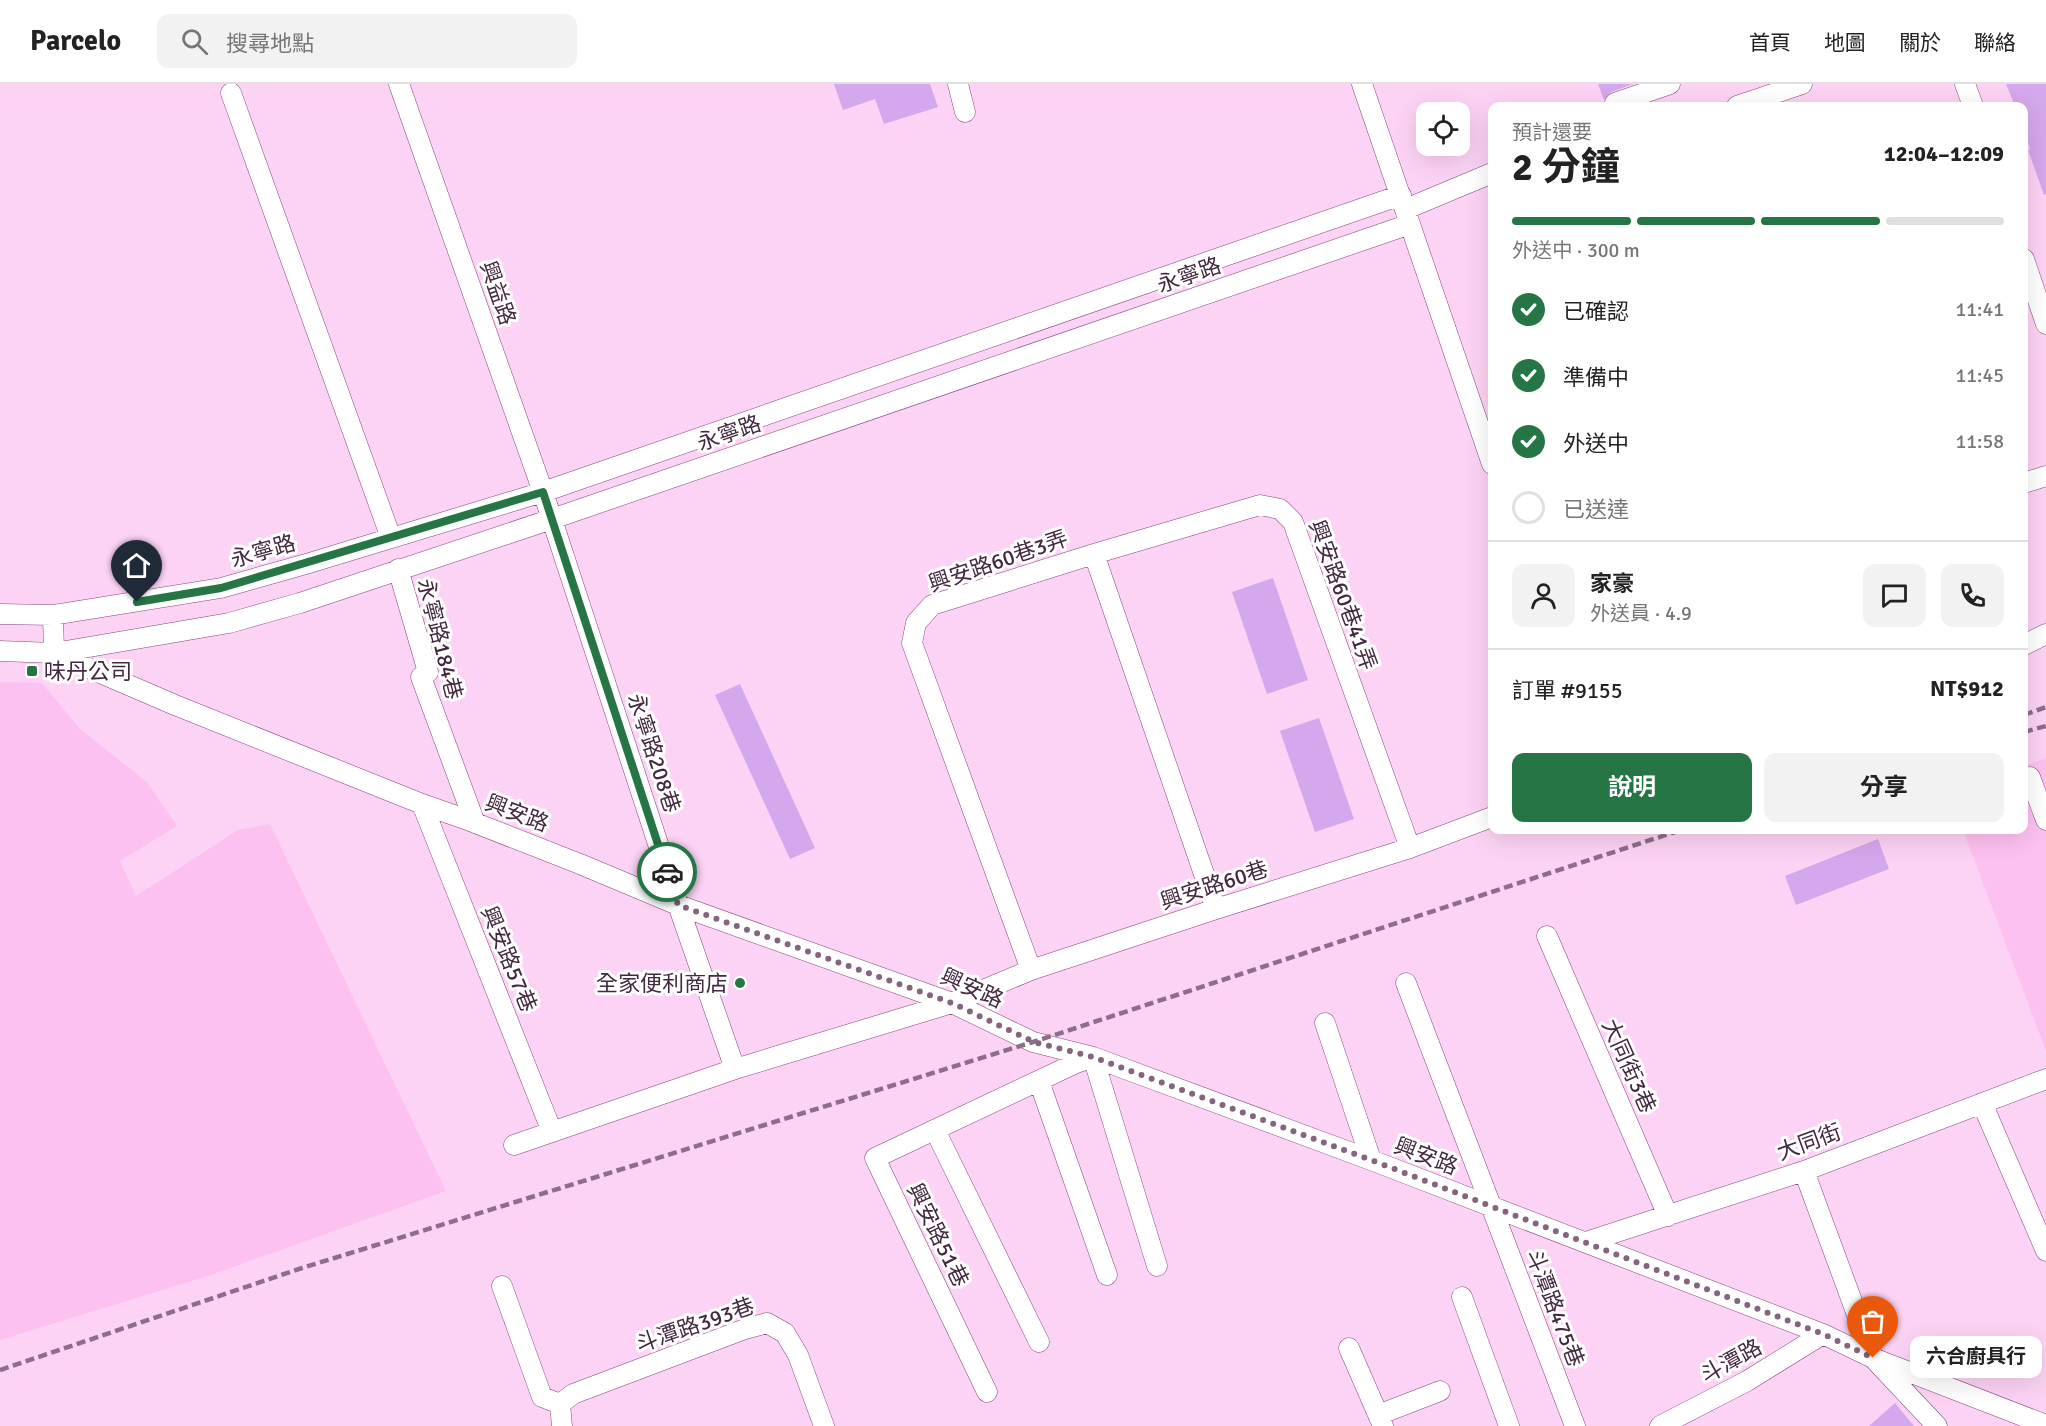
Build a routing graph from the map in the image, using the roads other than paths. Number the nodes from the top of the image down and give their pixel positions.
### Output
1 (399, 84) edge
2 (958, 84) edge
3 (1362, 84) edge
4 (1670, 84) edge
5 (1802, 84) edge
6 (1965, 84) edge
7 (231, 93) dead end
8 (1623, 102) edge
9 (1749, 102) edge
10 (1972, 102) edge
11 (965, 112) dead end
12 (1488, 175) edge
13 (1406, 209) junction
14 (2028, 272) edge
15 (2046, 324) edge
16 (1488, 452) edge
17 (2046, 476) edge
18 (2028, 482) edge
19 (543, 492) junction
20 (552, 519) junction
21 (391, 538) junction
22 (1094, 554) junction
23 (398, 569) junction
24 (0, 614) edge
25 (53, 615) junction
26 (2046, 634) edge
27 (2028, 643) edge
28 (0, 651) edge
29 (54, 653) junction
30 (2030, 777) dead end
31 (422, 804) junction
32 (2045, 814) edge
33 (1488, 819) edge
34 (475, 823) junction
35 (1410, 848) junction
36 (678, 905) junction
37 (1216, 909) junction
38 (1546, 936) dead end
39 (1031, 970) junction
40 (1406, 983) dead end
41 (952, 1003) junction
42 (1325, 1023) dead end
43 (1093, 1057) junction
44 (735, 1069) junction
45 (2046, 1079) edge
46 (1039, 1081) junction
47 (1982, 1103) junction
48 (935, 1130) junction
49 (552, 1132) junction
50 (514, 1145) dead end
51 (1371, 1160) junction
52 (1804, 1171) junction
53 (1490, 1207) junction
54 (1668, 1216) junction
55 (1586, 1242) junction
56 (2046, 1251) edge
57 (1158, 1266) dead end
58 (1107, 1275) dead end
59 (502, 1286) dead end
60 (1462, 1297) dead end
61 (1823, 1334) junction
62 (1038, 1342) dead end
63 (1349, 1348) dead end
64 (1873, 1358) junction
65 (1440, 1391) dead end
66 (987, 1392) dead end
67 (560, 1404) junction
68 (1380, 1421) edge
69 (1932, 1424) edge
70 (2046, 1425) edge
71 (562, 1426) edge
72 (824, 1426) edge
73 (1509, 1426) edge
74 (1575, 1426) edge
75 (1660, 1426) edge

1 - 19 street, 興益路
2 - 11 street
3 - 13 street
4 - 8 street
5 - 9 street
6 - 10 street
7 - 21 street
12 - 13 street
13 - 16 street
13 - 19 street, 永寧路
13 - 20 street, 永寧路
14 - 15 street
17 - 18 street
19 - 20 street, 興益路
19 - 21 street, 永寧路
20 - 23 street, 永寧路
20 - 36 street, 永寧路208巷
21 - 25 street, 永寧路
22 - 35 street, 興安路60巷41弄
22 - 37 street, 興安路60巷3弄
22 - 39 street, 興安路60巷3弄
23 - 29 street, 永寧路
23 - 34 street, 永寧路184巷
24 - 25 street
25 - 29 street
26 - 27 street
28 - 29 street, 興安路
29 - 31 street, 興安路
30 - 32 street
31 - 34 street, 興安路
31 - 49 street, 興安路57巷
33 - 35 street, 興安路60巷
34 - 36 street, 興安路
35 - 37 street, 興安路60巷
36 - 41 street, 興安路
36 - 44 street, 永寧路208巷
37 - 39 street, 興安路60巷
38 - 54 street, 大同街3巷
39 - 41 street, 興安路60巷
40 - 53 street, 斗潭路475巷
41 - 43 street, 興安路
41 - 44 street, 興安路60巷
42 - 51 street
43 - 46 street, 興安路51巷
43 - 51 street, 興安路
43 - 57 street
44 - 49 street, 興安路60巷
45 - 47 street, 大同街
46 - 48 street, 興安路51巷
46 - 58 street
47 - 52 street, 大同街
47 - 56 street
48 - 62 street, 興安路51巷
48 - 66 street, 興安路51巷
49 - 50 street, 興安路60巷
51 - 53 street, 興安路
52 - 54 street, 大同街
52 - 64 street
53 - 55 street, 興安路
53 - 74 street, 斗潭路475巷
54 - 55 street, 大同街
55 - 61 street, 興安路
59 - 67 street
60 - 73 street
61 - 64 street, 興安路
61 - 75 street, 斗潭路
63 - 68 street
64 - 69 street, 興安路
64 - 70 street, 興安路
65 - 68 street
67 - 71 street
67 - 72 street, 斗潭路393巷

